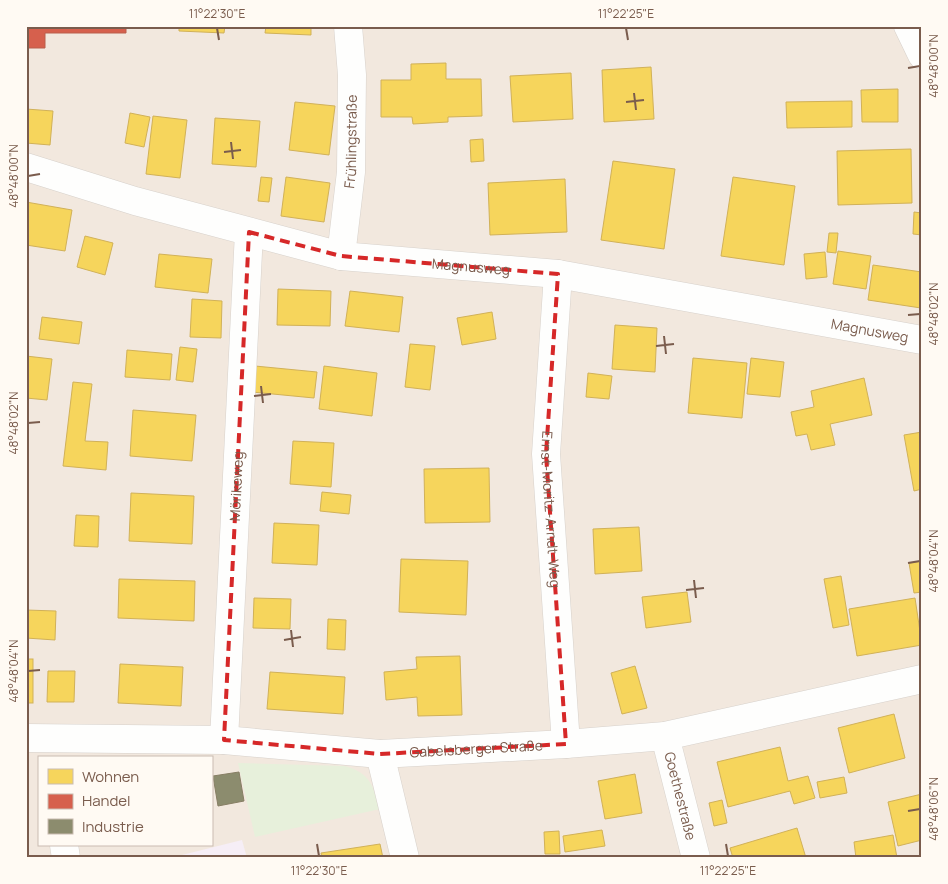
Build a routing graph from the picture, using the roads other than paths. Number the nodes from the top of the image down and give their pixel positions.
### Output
1 (348, 26) edge
2 (908, 26) edge
3 (921, 53) edge
4 (26, 167) edge
5 (249, 232) junction
6 (341, 256) junction
7 (558, 274) junction
8 (922, 340) edge
9 (922, 679) edge
10 (665, 736) junction
11 (224, 740) junction
12 (566, 744) junction
13 (37, 745) edge
14 (380, 754) junction
15 (405, 858) edge
16 (696, 858) edge

1 - 6 street, Frühlingstraße
2 - 3 street
4 - 5 street, Magnusweg
5 - 6 street, Magnusweg
5 - 11 street, Mörikeweg
6 - 7 street, Magnusweg
7 - 8 street, Magnusweg
7 - 12 street, Ernst-Moritz-Arndt-Weg
9 - 10 street, Gabelsberger Straße
10 - 12 street, Gabelsberger Straße
10 - 16 street, Goethestraße
11 - 13 street, Gabelsberger Straße
11 - 14 street, Gabelsberger Straße
12 - 14 street, Gabelsberger Straße
14 - 15 street

